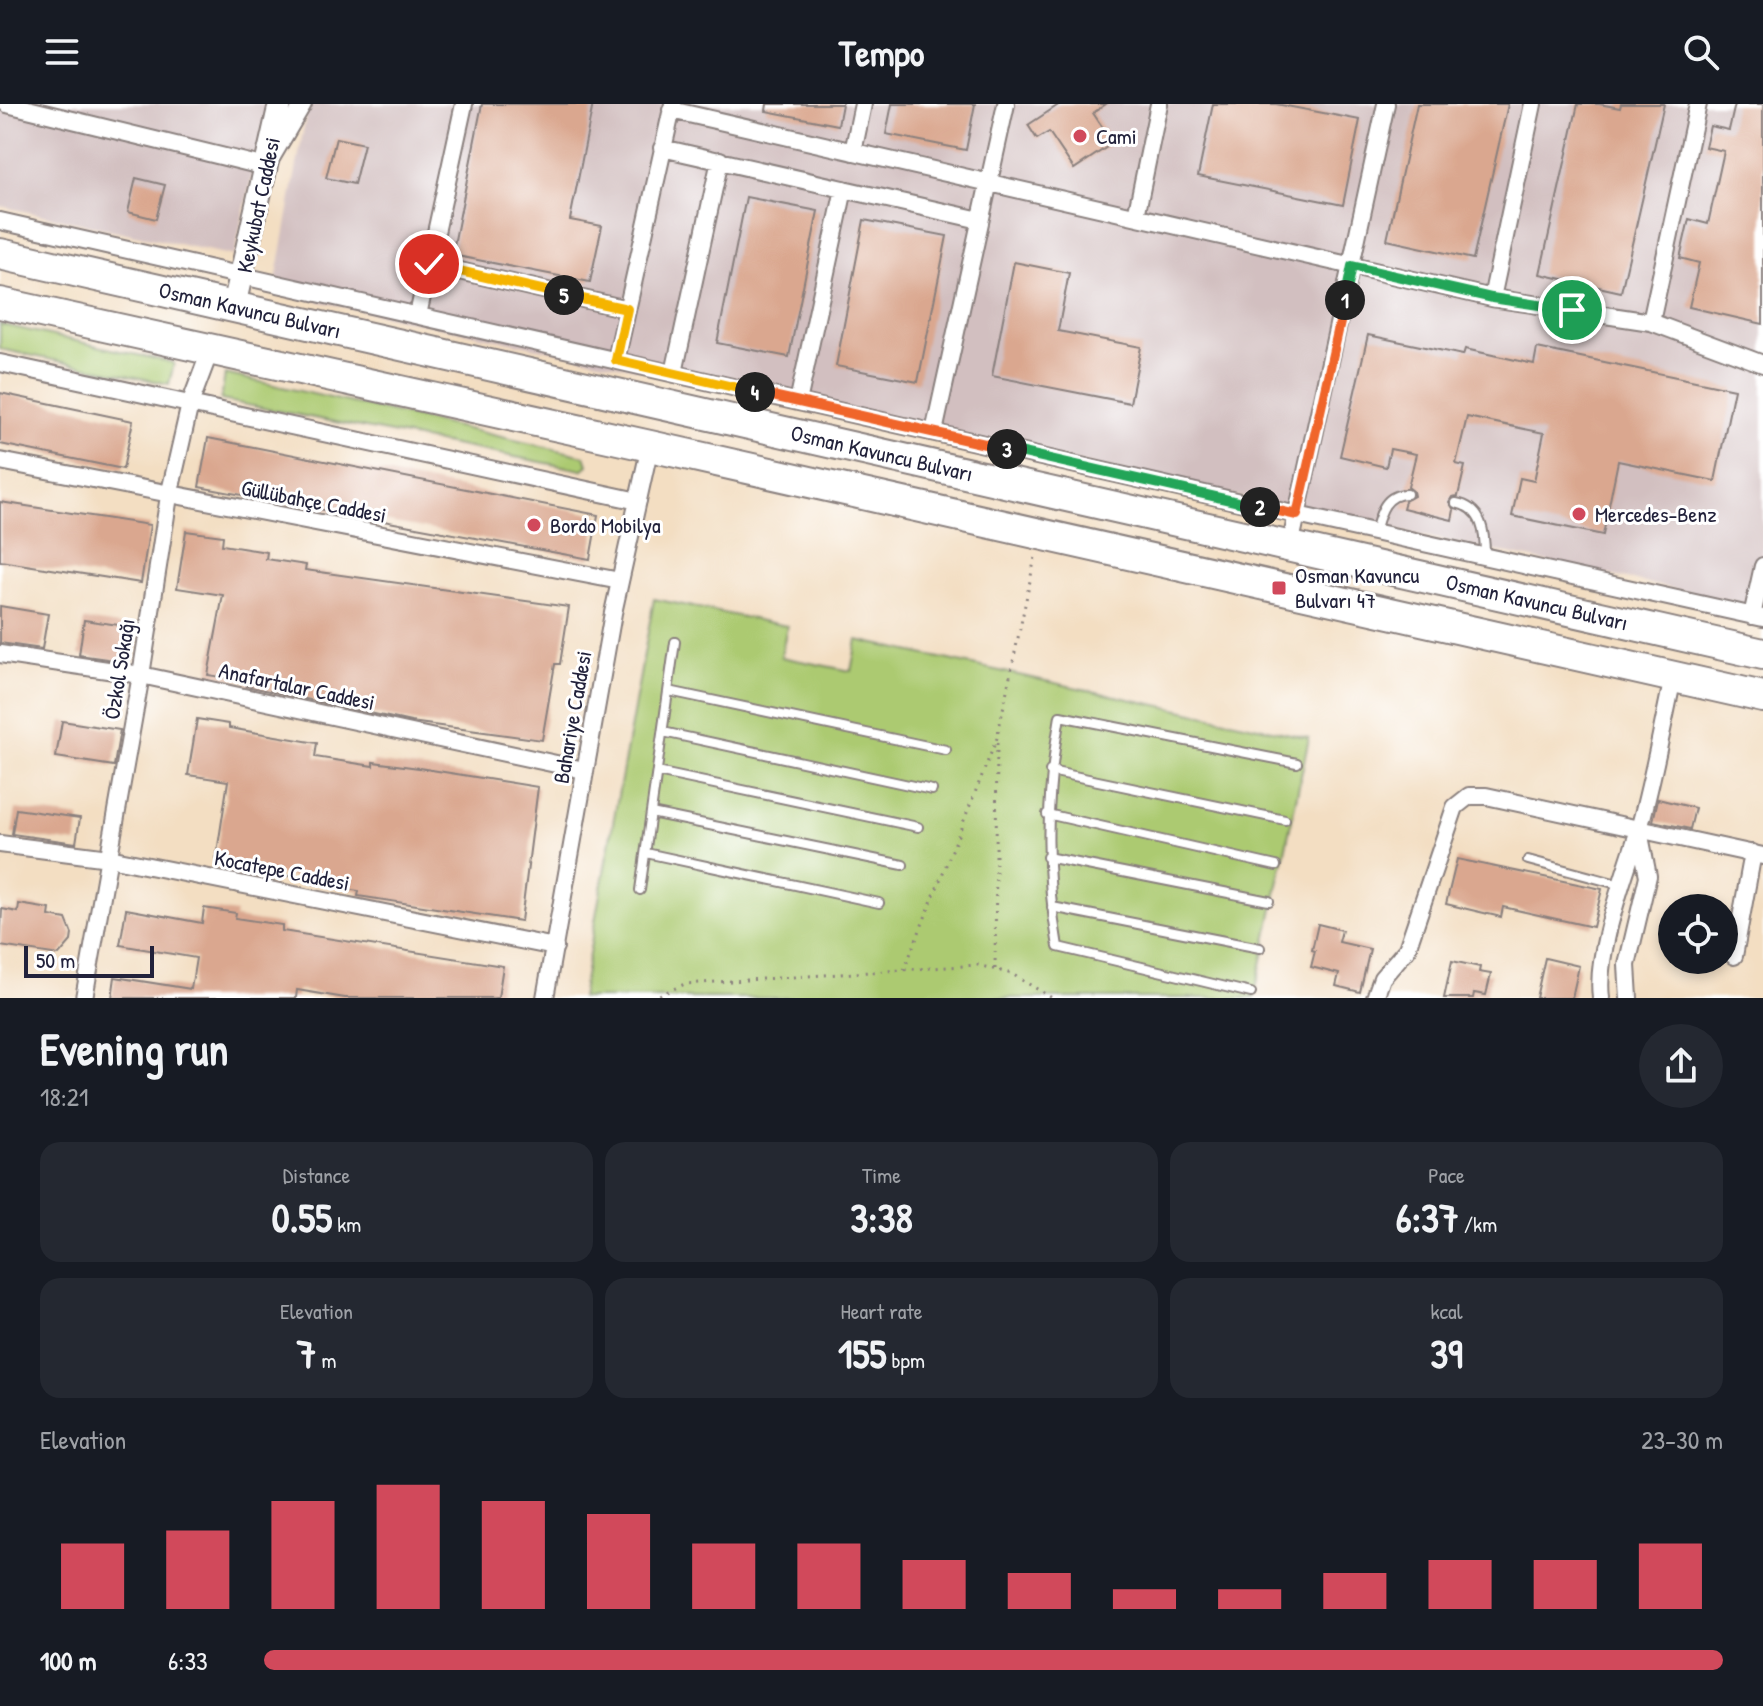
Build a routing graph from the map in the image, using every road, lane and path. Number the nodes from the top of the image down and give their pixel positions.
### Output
1 (7, 104) edge
2 (280, 104) edge
3 (303, 104) edge
4 (464, 104) edge
5 (863, 104) edge
6 (1006, 104) edge
7 (1159, 104) edge
8 (1386, 104) edge
9 (1533, 104) edge
10 (1698, 104) edge
11 (672, 107) edge
12 (75, 112) edge
13 (662, 148) junction
14 (853, 152) junction
15 (720, 160) junction
16 (266, 167) junction
17 (990, 183) junction
18 (844, 189) junction
19 (1136, 216) junction
20 (980, 220) junction
21 (0, 221) edge
22 (0, 254) edge
23 (429, 264) junction
24 (1352, 266) junction
25 (243, 275) junction
26 (1492, 298) junction
27 (0, 303) edge
28 (234, 306) junction
29 (627, 309) junction
30 (418, 315) junction
31 (1651, 322) junction
32 (210, 351) junction
33 (616, 360) junction
34 (0, 363) edge
35 (1763, 364) edge
36 (674, 373) junction
37 (798, 402) junction
38 (190, 404) junction
39 (934, 432) junction
40 (650, 446) junction
41 (0, 461) edge
42 (1407, 494) dead end
43 (169, 496) junction
44 (638, 501) junction
45 (1456, 503) dead end
46 (1297, 515) junction
47 (1374, 532) junction
48 (1040, 534) junction
49 (1290, 546) junction
50 (1485, 557) junction
51 (1763, 566) edge
52 (620, 581) junction
53 (1761, 586) edge
54 (1758, 617) edge
55 (675, 642) dead end
56 (0, 654) edge
57 (1763, 654) edge
58 (141, 675) junction
59 (1673, 678) junction
60 (669, 691) junction
61 (1763, 697) edge
62 (663, 732) junction
63 (997, 738) junction
64 (946, 750) dead end
65 (1297, 763) dead end
66 (584, 770) junction
67 (1050, 771) junction
68 (657, 772) junction
69 (932, 790) dead end
70 (651, 813) junction
71 (1047, 814) junction
72 (1285, 820) dead end
73 (918, 827) dead end
74 (1639, 829) junction
75 (0, 844) edge
76 (646, 853) junction
77 (1758, 854) edge
78 (1047, 857) junction
79 (109, 858) junction
80 (1528, 860) dead end
81 (903, 865) dead end
82 (1276, 866) dead end
83 (1621, 885) junction
84 (640, 890) dead end
85 (1269, 901) dead end
86 (879, 903) dead end
87 (1052, 907) junction
88 (1738, 939) edge
89 (555, 947) junction
90 (1260, 948) dead end
91 (995, 969) junction
92 (904, 970) junction
93 (1251, 993) dead end
94 (84, 998) edge
95 (545, 998) edge
96 (652, 998) edge
97 (1052, 998) edge
98 (1375, 998) edge
99 (1601, 998) edge
100 (1629, 998) edge

1 - 12 street
2 - 16 street, Keykubat Caddesi
3 - 16 street
4 - 23 street
5 - 14 street
6 - 17 street
7 - 19 street
8 - 24 street
9 - 26 street
10 - 31 street
11 - 13 street
11 - 14 street
12 - 16 street
13 - 15 street
13 - 29 street
14 - 17 street
15 - 18 street
15 - 36 street
16 - 25 street, Keykubat Caddesi
17 - 19 street
17 - 20 street
18 - 20 street
18 - 37 street
19 - 24 street
20 - 39 street
21 - 25 street
22 - 28 highway, Osman Kavuncu Bulvarı
23 - 29 street
23 - 30 street
24 - 26 street
24 - 46 street
25 - 28 street, Keykubat Caddesi
25 - 30 street
26 - 31 street
27 - 32 highway, Osman Kavuncu Bulvarı
28 - 32 highway
28 - 49 highway, Osman Kavuncu Bulvarı
29 - 33 street
30 - 33 street
31 - 35 street
32 - 38 street, Özkol Sokağı
32 - 40 highway, Osman Kavuncu Bulvarı
33 - 36 street
34 - 38 street
36 - 37 street
37 - 39 street
38 - 43 street, Özkol Sokağı
38 - 44 street
39 - 46 street
40 - 44 street, Bahariye Caddesi
40 - 48 highway, Osman Kavuncu Bulvarı
41 - 43 street, Güllübahçe Caddesi
42 - 47 lane
43 - 52 street, Güllübahçe Caddesi
43 - 58 street, Özkol Sokağı
44 - 52 street, Bahariye Caddesi
45 - 50 lane
46 - 47 street
46 - 49 street
47 - 50 street
48 - 59 highway, Osman Kavuncu Bulvarı
48 - 63 path
49 - 57 highway, Osman Kavuncu Bulvarı
50 - 54 street
51 - 53 street
52 - 66 street, Bahariye Caddesi
53 - 54 street
55 - 60 lane
56 - 58 street, Anafartalar Caddesi
58 - 66 street, Anafartalar Caddesi
58 - 79 street, Özkol Sokağı
59 - 61 highway, Osman Kavuncu Bulvarı
59 - 74 street
60 - 62 lane
60 - 64 lane
62 - 68 lane
62 - 69 lane
63 - 91 path
63 - 92 path
65 - 67 lane
66 - 89 street, Bahariye Caddesi
67 - 71 lane
67 - 72 lane
68 - 70 lane
68 - 73 lane
70 - 76 lane
70 - 81 lane
71 - 78 lane
71 - 82 lane
74 - 77 street
74 - 83 street
74 - 98 street
74 - 100 street
75 - 79 street, Kocatepe Caddesi
76 - 84 lane
76 - 86 lane
77 - 88 street
78 - 85 lane
78 - 87 lane
79 - 89 street, Kocatepe Caddesi
79 - 94 street, Özkol Sokağı
80 - 83 lane
83 - 99 street
87 - 90 lane
87 - 93 lane
89 - 95 street, Bahariye Caddesi
91 - 92 path
91 - 97 path
92 - 96 path

